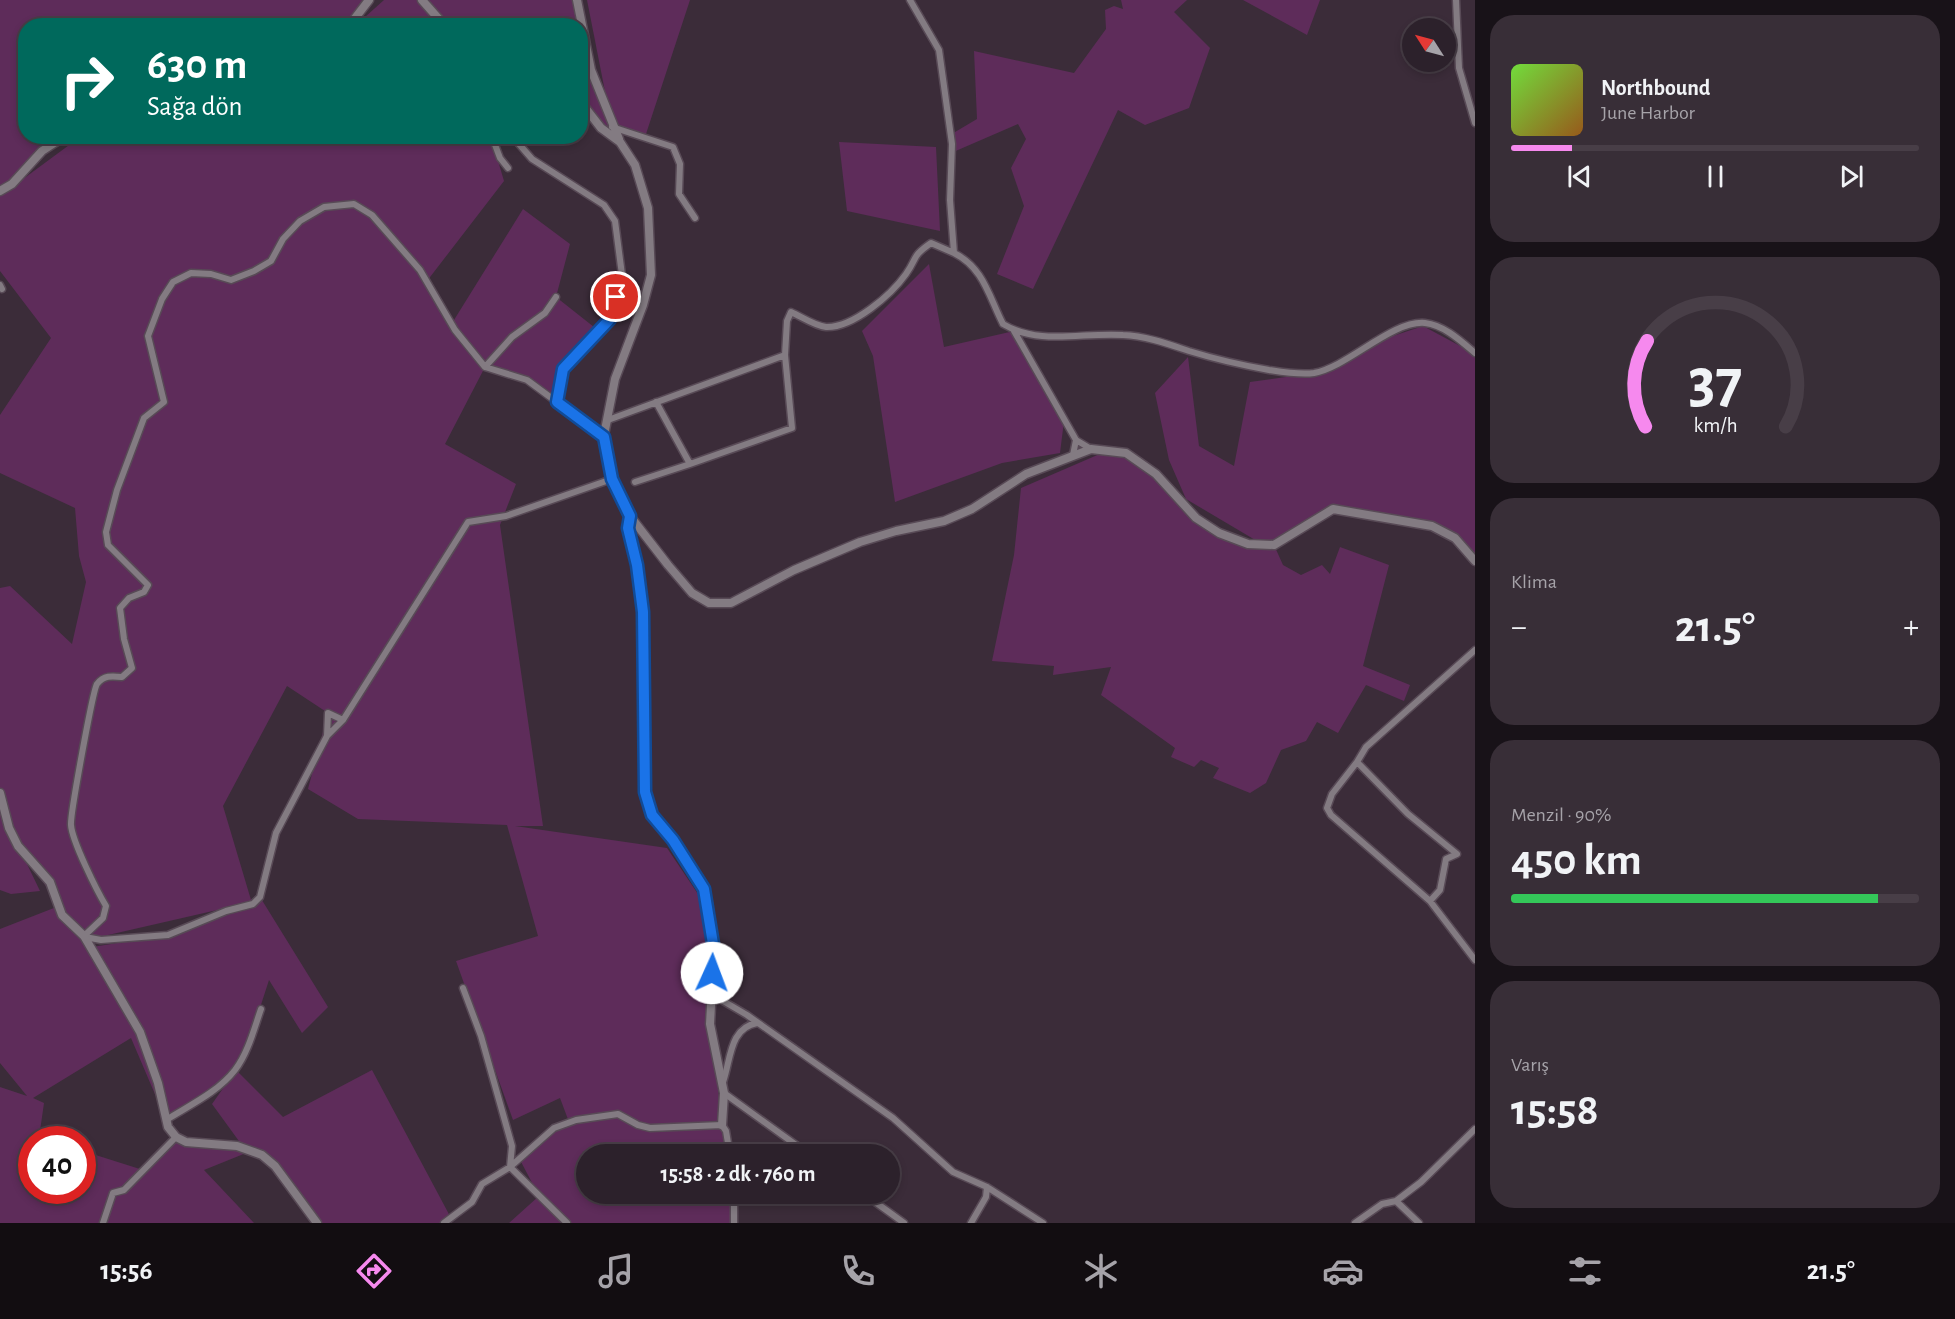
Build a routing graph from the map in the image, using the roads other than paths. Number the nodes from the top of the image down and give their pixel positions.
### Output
1 (369, 0) edge
2 (422, 0) edge
3 (577, 0) edge
4 (910, 0) edge
5 (1456, 0) edge
6 (355, 18) edge
7 (439, 18) edge
8 (581, 18) edge
9 (588, 55) edge
10 (588, 111) edge
11 (1475, 123) edge
12 (612, 127) junction
13 (620, 142) junction
14 (53, 144) edge
15 (495, 144) edge
16 (519, 144) edge
17 (508, 168) dead end
18 (0, 191) edge
19 (695, 218) dead end
20 (954, 253) junction
21 (556, 297) dead end
22 (1014, 331) junction
23 (1475, 353) edge
24 (785, 355) junction
25 (485, 367) junction
26 (557, 402) junction
27 (656, 402) junction
28 (608, 420) junction
29 (604, 437) junction
30 (1076, 440) junction
31 (1090, 449) junction
32 (1073, 454) junction
33 (690, 464) junction
34 (612, 479) junction
35 (635, 482) dead end
36 (630, 516) junction
37 (1475, 561) edge
38 (1475, 650) edge
39 (343, 720) junction
40 (327, 736) junction
41 (1358, 762) junction
42 (0, 792) edge
43 (1430, 901) junction
44 (85, 937) junction
45 (1475, 960) edge
46 (463, 988) dead end
47 (710, 996) junction
48 (261, 1009) dead end
49 (757, 1023) junction
50 (723, 1088) junction
51 (166, 1120) junction
52 (722, 1125) junction
53 (1475, 1129) edge
54 (176, 1137) junction
55 (728, 1144) edge
56 (796, 1144) edge
57 (510, 1167) junction
58 (987, 1187) junction
59 (1396, 1201) junction
60 (734, 1204) edge
61 (878, 1204) edge
62 (103, 1223) edge
63 (317, 1223) edge
64 (444, 1223) edge
65 (567, 1223) edge
66 (734, 1223) edge
67 (904, 1223) edge
68 (971, 1223) edge
69 (1043, 1223) edge
70 (1355, 1223) edge
71 (1419, 1223) edge

1 - 6 street
2 - 7 street
3 - 8 street
4 - 20 street
5 - 11 street
9 - 12 street
10 - 13 street
12 - 13 street
12 - 19 street
13 - 28 street
14 - 18 street
15 - 17 street
16 - 26 street
20 - 22 street
20 - 24 street
21 - 25 street
22 - 23 street
22 - 30 street
24 - 27 street
24 - 33 street
25 - 26 street
25 - 44 street
26 - 29 street
27 - 28 street
27 - 33 street
28 - 29 street
29 - 34 street
30 - 31 street
30 - 32 street
31 - 32 street
31 - 37 street
32 - 36 street
33 - 35 street
34 - 36 street
34 - 39 street
36 - 47 street
38 - 41 street
39 - 40 street
39 - 40 street
40 - 44 street
41 - 43 street
41 - 43 street
42 - 44 street
43 - 45 street
44 - 51 street
46 - 57 street
47 - 49 street
47 - 50 street
48 - 51 street
49 - 50 street
49 - 58 street
50 - 52 street
50 - 56 street
51 - 54 street
52 - 55 street
52 - 57 street
53 - 59 street
54 - 62 street
54 - 63 street
57 - 64 street
57 - 65 street
58 - 68 street
58 - 69 street
59 - 70 street
59 - 71 street
60 - 66 street
61 - 67 street

